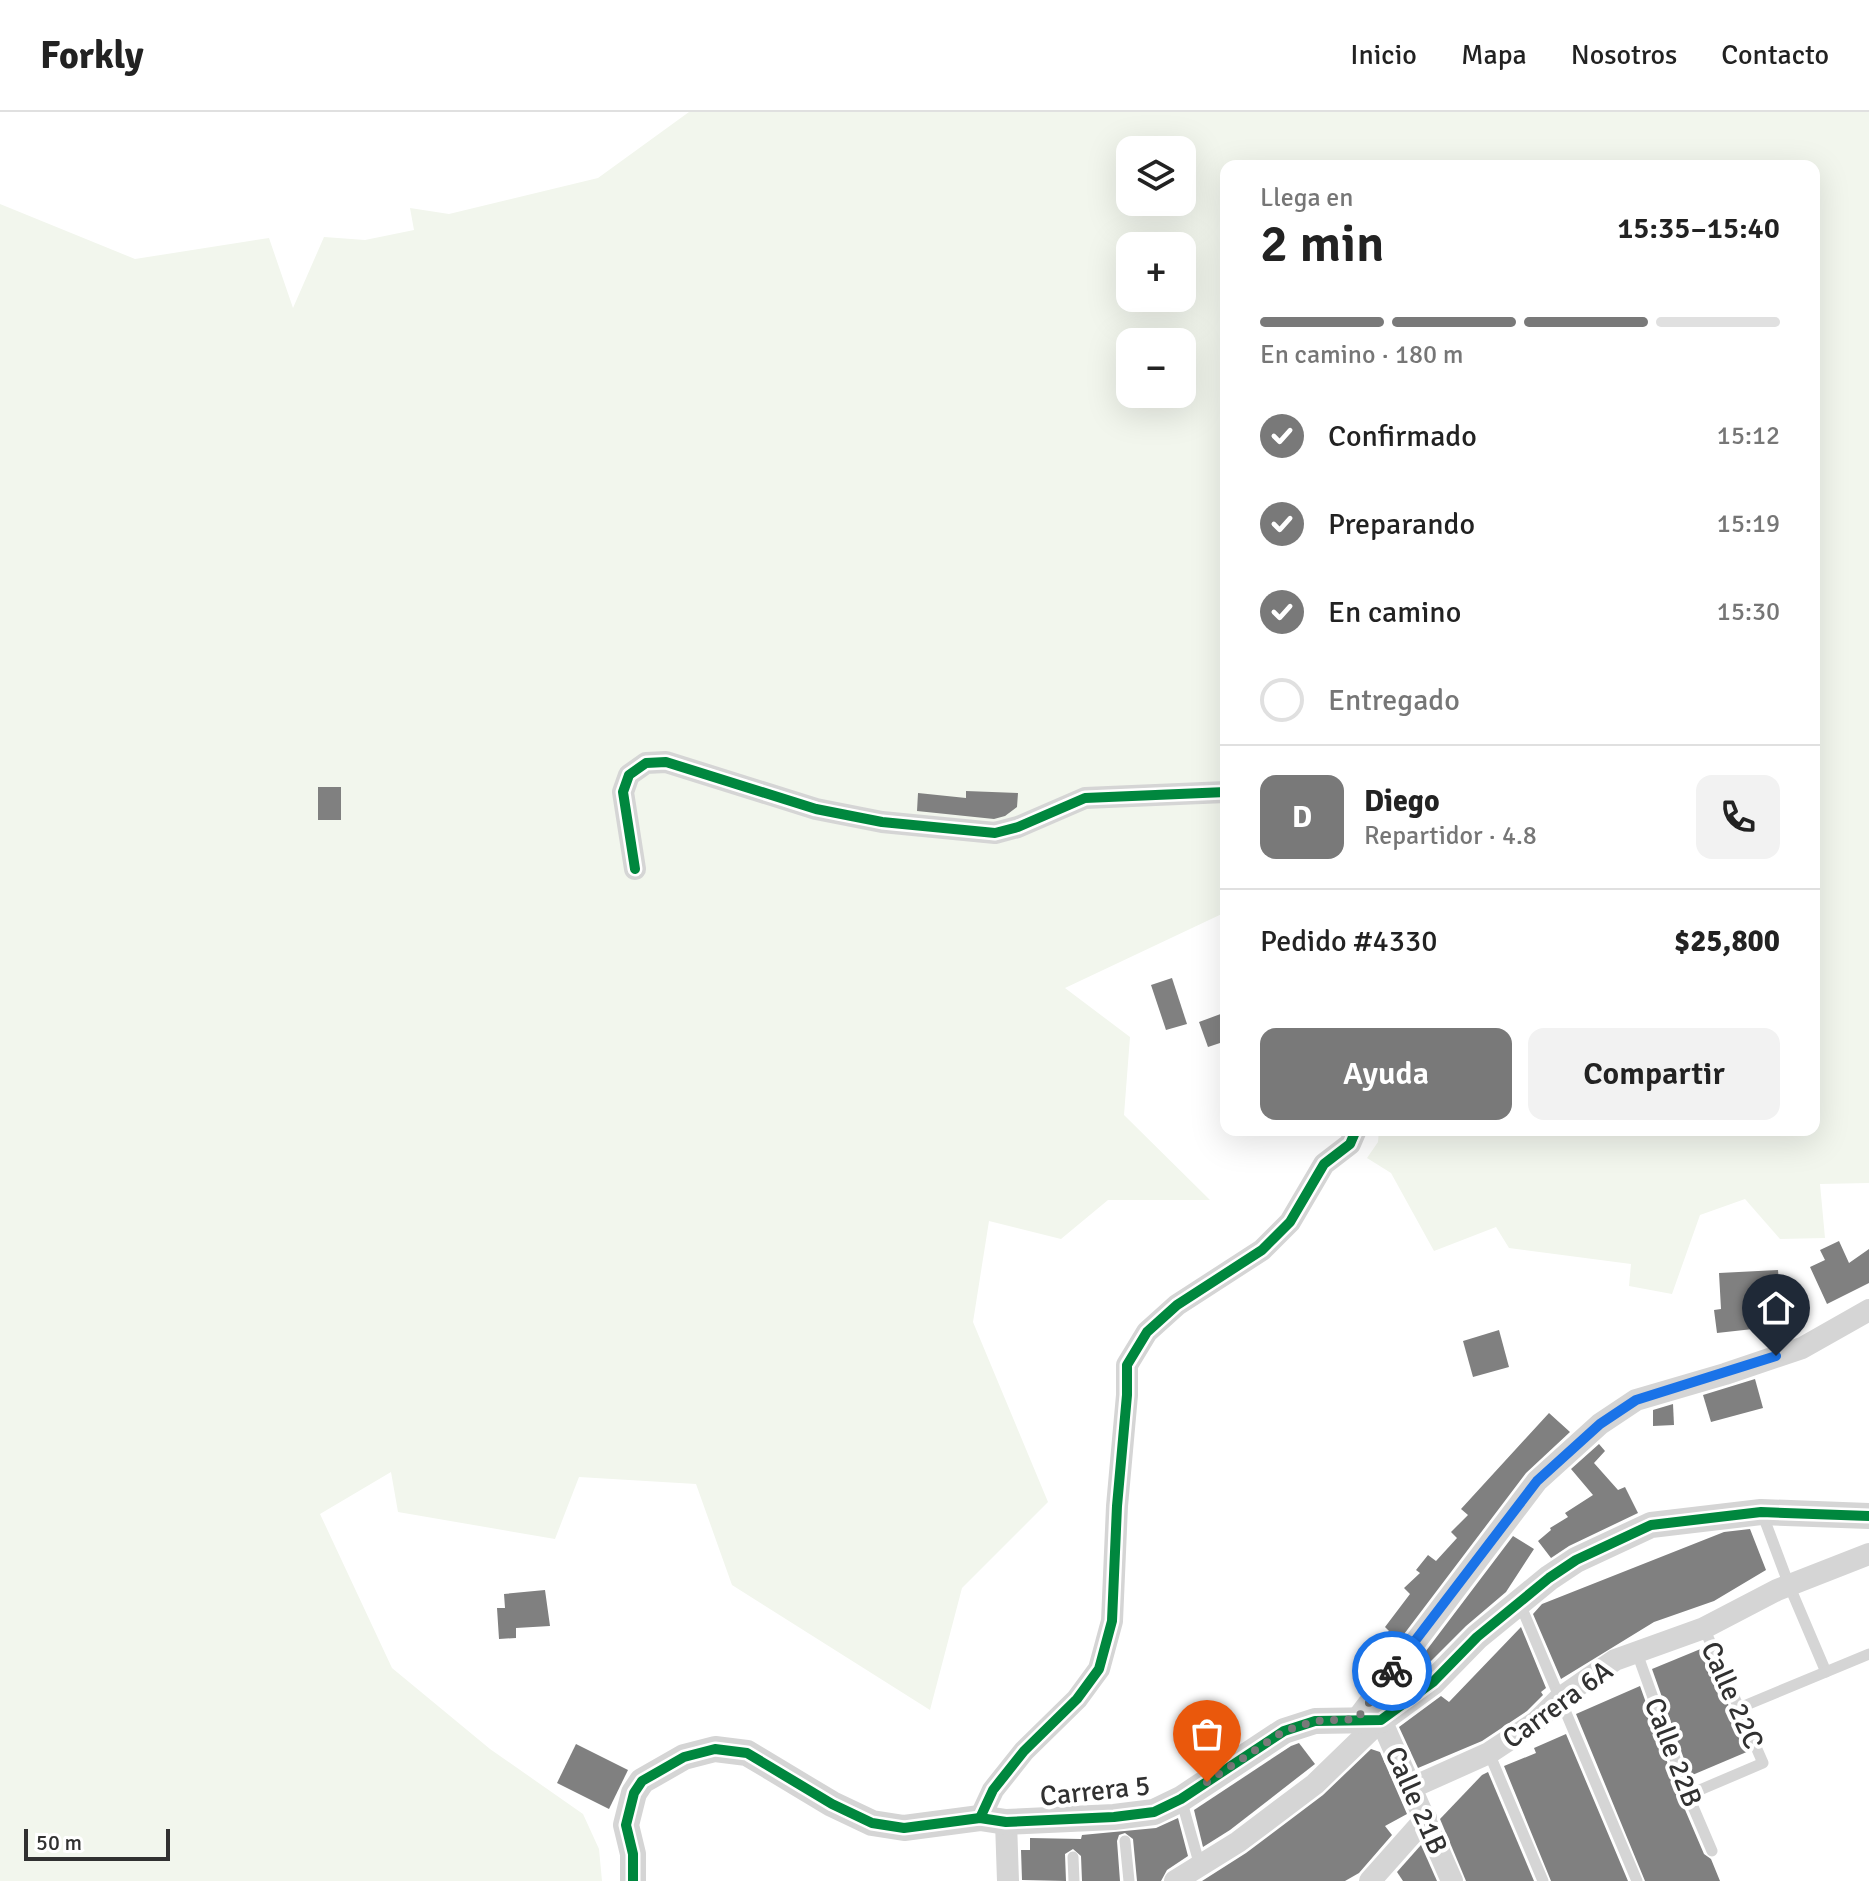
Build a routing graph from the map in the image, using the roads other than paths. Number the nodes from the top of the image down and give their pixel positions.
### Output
1 (1220, 792) edge
2 (635, 869) dead end
3 (1353, 1136) edge
4 (1869, 1310) edge
5 (1761, 1512) junction
6 (1869, 1516) edge
7 (1869, 1554) edge
8 (1789, 1585) junction
9 (1519, 1604) junction
10 (1704, 1628) junction
11 (1637, 1653) junction
12 (1868, 1657) edge
13 (1826, 1672) junction
14 (1560, 1698) junction
15 (1739, 1708) junction
16 (1369, 1719) junction
17 (1489, 1753) junction
18 (1413, 1787) junction
19 (1688, 1795) junction
20 (1181, 1799) junction
21 (980, 1818) junction
22 (1426, 1818) junction
23 (1006, 1822) junction
24 (1125, 1841) dead end
25 (1712, 1851) dead end
26 (1073, 1857) dead end
27 (1200, 1866) junction
28 (633, 1881) edge
29 (1008, 1881) edge
30 (1074, 1881) edge
31 (1129, 1881) edge
32 (1175, 1881) edge
33 (1370, 1881) edge
34 (1452, 1881) edge
35 (1543, 1881) edge
36 (1637, 1881) edge

1 - 2 street
3 - 21 street
4 - 16 street
5 - 6 street
5 - 8 lane
5 - 9 street
7 - 8 street, Carrera 6A
8 - 10 street, Carrera 6A
8 - 13 lane
9 - 14 lane
9 - 16 street
10 - 11 street, Carrera 6A
10 - 15 lane, Calle 22C
11 - 14 street, Carrera 6A
11 - 19 lane, Calle 22B
12 - 13 lane
13 - 15 lane
14 - 17 street, Carrera 6A
14 - 36 lane
15 - 19 lane, Calle 22C
16 - 18 street, Calle 21B
16 - 20 street, Carrera 5
16 - 27 street
17 - 18 street, Carrera 6A
17 - 35 lane
18 - 22 street, Calle 21B
19 - 25 lane, Calle 22B
20 - 23 street, Carrera 5
20 - 27 lane
21 - 23 street, Carrera 5
21 - 28 street, Carrera 5
22 - 33 street
22 - 34 street, Calle 21B
23 - 29 street
24 - 31 lane
26 - 30 lane
27 - 32 street

